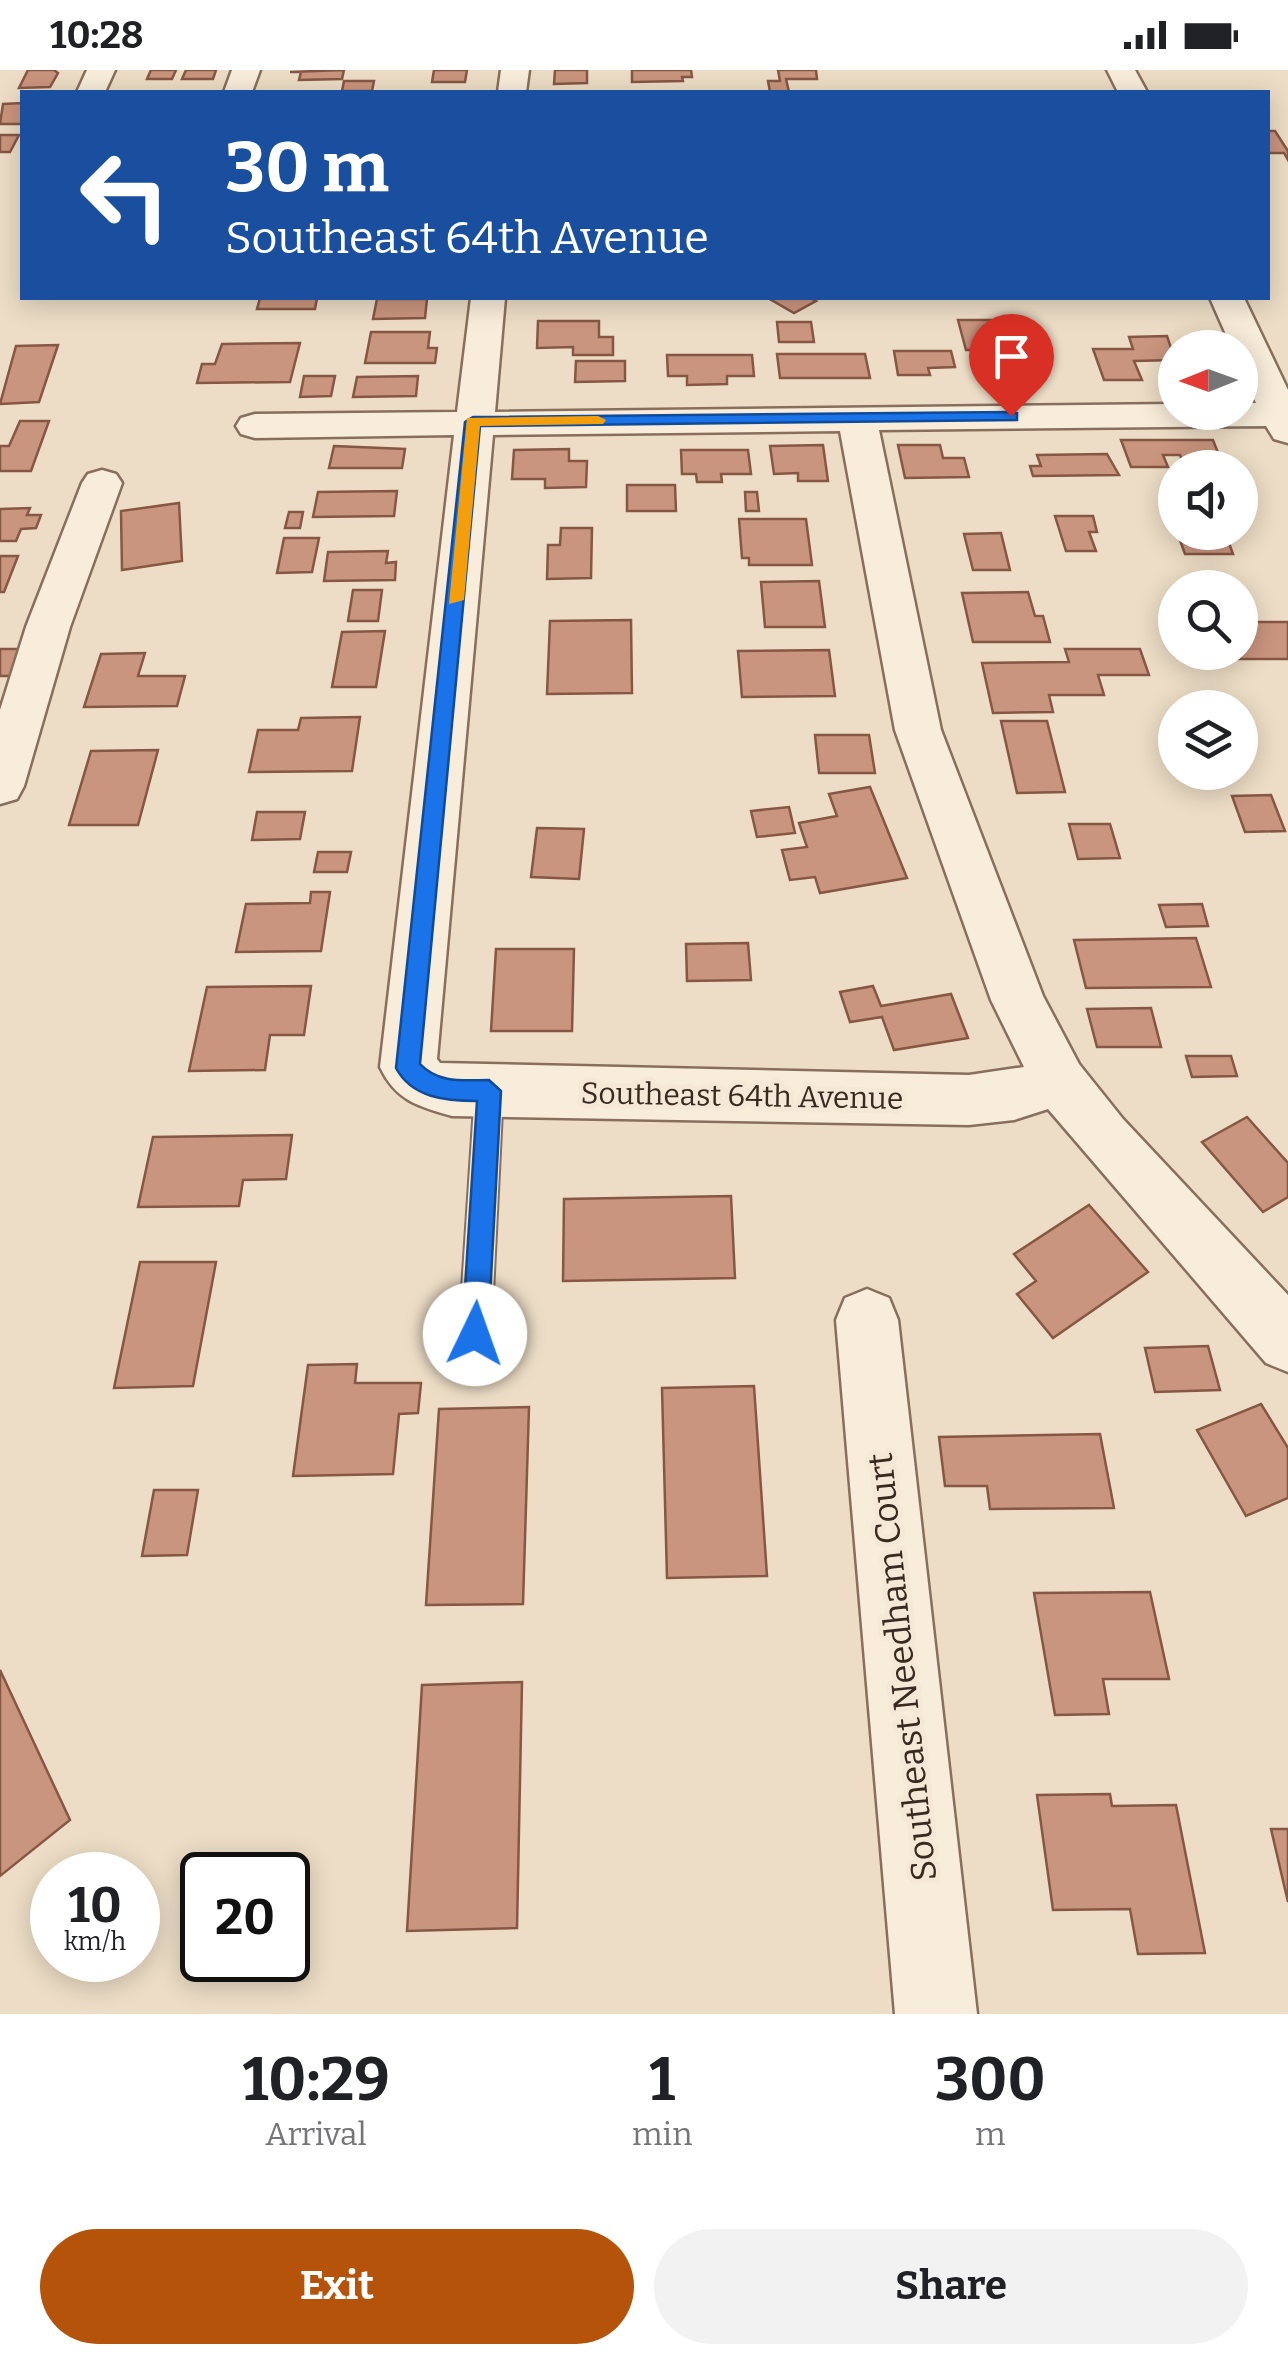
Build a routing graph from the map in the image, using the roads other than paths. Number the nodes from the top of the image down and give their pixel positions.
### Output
1 (488, 300) edge
2 (1229, 300) edge
3 (857, 417) junction
4 (1286, 419) edge
5 (473, 422) junction
6 (255, 426) dead end
7 (102, 483) dead end
8 (48, 627) junction
9 (0, 628) edge
10 (0, 786) edge
11 (1059, 1081) junction
12 (489, 1091) junction
13 (867, 1320) dead end
14 (475, 1334) dead end
15 (1288, 1342) edge
16 (936, 2014) edge

1 - 5 street
2 - 4 street
3 - 4 street
3 - 5 street
3 - 11 street
5 - 6 street
5 - 12 street, Southeast 64th Avenue
7 - 8 street
8 - 9 street
8 - 10 street
11 - 12 street, Southeast 64th Avenue
11 - 15 street
12 - 14 lane
13 - 16 street, Southeast Needham Court

